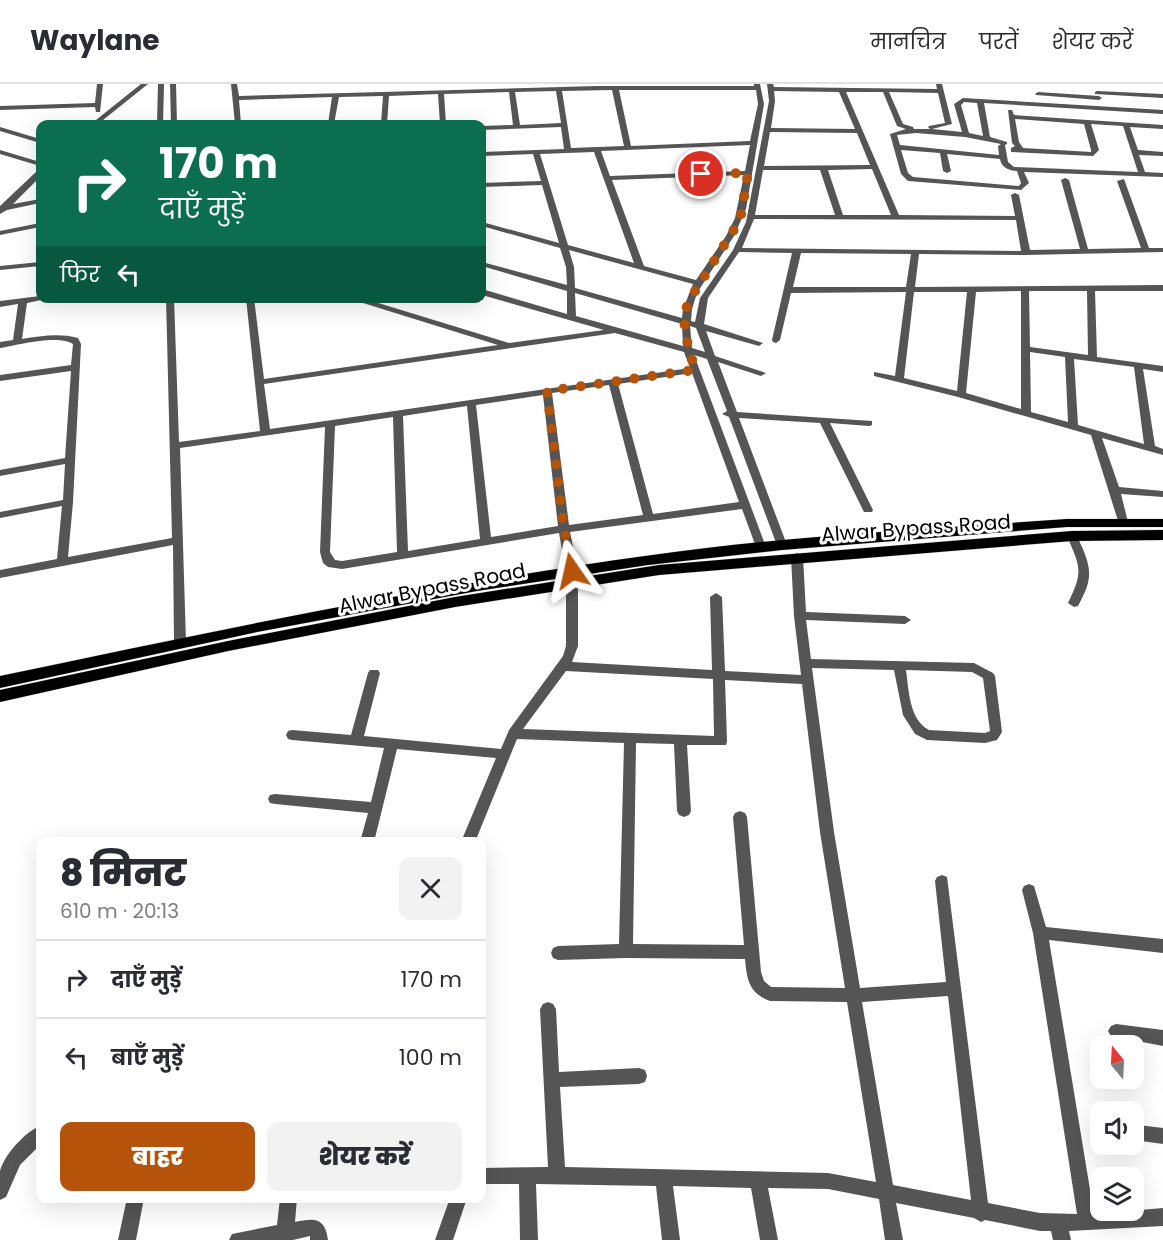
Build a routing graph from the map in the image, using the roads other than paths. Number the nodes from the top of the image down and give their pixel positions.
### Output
1 (100, 84) edge
2 (145, 84) edge
3 (161, 84) edge
4 (173, 84) edge
5 (234, 84) edge
6 (1036, 84) edge
7 (1094, 84) edge
8 (597, 86) edge
9 (758, 86) edge
10 (771, 87) edge
11 (940, 87) edge
12 (482, 88) edge
13 (615, 88) junction
14 (559, 90) junction
15 (842, 90) junction
16 (885, 90) junction
17 (512, 91) junction
18 (441, 93) junction
19 (386, 94) junction
20 (1038, 94) junction
21 (336, 96) junction
22 (1068, 96) junction
23 (1098, 96) junction
24 (1163, 96) edge
25 (236, 98) junction
26 (980, 100) junction
27 (1008, 102) junction
28 (1041, 104) junction
29 (98, 105) junction
30 (1071, 106) junction
31 (0, 108) edge
32 (1103, 108) junction
33 (1163, 112) edge
34 (1011, 117) junction
35 (96, 120) edge
36 (101, 120) edge
37 (160, 120) edge
38 (174, 120) edge
39 (238, 120) edge
40 (332, 120) edge
41 (384, 120) edge
42 (443, 120) edge
43 (1087, 122) junction
44 (1126, 124) junction
45 (564, 125) junction
46 (517, 127) junction
47 (1163, 127) edge
48 (486, 128) edge
49 (0, 129) edge
50 (767, 130) junction
51 (860, 131) junction
52 (966, 135) junction
53 (987, 138) junction
54 (36, 140) edge
55 (754, 143) junction
56 (1004, 144) junction
57 (1016, 146) junction
58 (896, 147) junction
59 (628, 148) junction
60 (597, 149) junction
61 (568, 150) junction
62 (943, 150) junction
63 (0, 152) edge
64 (536, 152) junction
65 (1134, 152) junction
66 (486, 154) edge
67 (1093, 154) junction
68 (1163, 154) edge
69 (1002, 157) junction
70 (36, 163) edge
71 (823, 167) junction
72 (875, 167) junction
73 (760, 168) junction
74 (1020, 170) junction
75 (947, 171) dead end
76 (748, 173) junction
77 (1104, 173) junction
78 (1142, 174) junction
79 (1163, 175) edge
80 (36, 177) edge
81 (608, 178) junction
82 (1065, 180) dead end
83 (1121, 181) dead end
84 (546, 183) junction
85 (486, 185) edge
86 (1014, 195) dead end
87 (36, 202) edge
88 (2, 210) edge
89 (751, 217) junction
90 (840, 217) junction
91 (896, 217) junction
92 (1019, 218) junction
93 (486, 225) edge
94 (36, 226) edge
95 (0, 233) edge
96 (565, 247) junction
97 (737, 250) junction
98 (797, 250) junction
99 (1146, 250) junction
100 (1163, 250) edge
101 (915, 252) junction
102 (1084, 252) junction
103 (1026, 253) junction
104 (36, 264) edge
105 (486, 265) edge
106 (640, 267) junction
107 (0, 268) edge
108 (698, 283) junction
109 (1025, 288) junction
110 (1091, 288) junction
111 (1163, 288) edge
112 (571, 289) junction
113 (911, 289) junction
114 (972, 289) junction
115 (789, 290) junction
116 (486, 293) edge
117 (36, 300) edge
118 (23, 302) junction
119 (170, 303) edge
120 (251, 303) edge
121 (368, 303) edge
122 (0, 304) edge
123 (572, 318) junction
124 (684, 321) junction
125 (699, 325) junction
126 (616, 331) junction
127 (776, 340) dead end
128 (17, 343) junction
129 (759, 343) dead end
130 (0, 345) edge
131 (510, 346) junction
132 (1026, 349) junction
133 (688, 350) junction
134 (1069, 356) junction
135 (710, 357) junction
136 (1093, 359) junction
137 (1138, 365) junction
138 (76, 367) junction
139 (1163, 369) edge
140 (695, 370) junction
141 (760, 373) dead end
142 (877, 374) dead end
143 (0, 378) edge
144 (899, 378) junction
145 (613, 381) junction
146 (260, 382) junction
147 (547, 391) junction
148 (961, 395) junction
149 (471, 403) junction
150 (711, 413) junction
151 (731, 414) junction
152 (1026, 414) junction
153 (398, 415) junction
154 (824, 421) junction
155 (330, 423) junction
156 (869, 423) dead end
157 (1072, 428) junction
158 (265, 431) junction
159 (1096, 435) junction
160 (174, 446) junction
161 (1150, 448) junction
162 (1163, 452) edge
163 (70, 460) junction
164 (0, 473) edge
165 (1115, 490) junction
166 (1163, 494) edge
167 (68, 502) junction
168 (744, 505) junction
169 (868, 510) dead end
170 (0, 515) edge
171 (649, 517) junction
172 (1123, 522) junction
173 (1163, 523) edge
174 (564, 529) junction
175 (1163, 535) edge
176 (1072, 536) junction
177 (177, 541) junction
178 (486, 542) junction
179 (782, 545) junction
180 (761, 547) junction
181 (403, 555) junction
182 (798, 557) junction
183 (62, 562) junction
184 (0, 574) edge
185 (572, 577) junction
186 (716, 597) dead end
187 (1074, 603) dead end
188 (800, 616) junction
189 (905, 620) dead end
190 (180, 642) junction
191 (806, 663) junction
192 (898, 665) junction
193 (561, 666) junction
194 (374, 673) dead end
195 (719, 675) junction
196 (808, 680) junction
197 (0, 682) edge
198 (0, 696) edge
199 (513, 734) junction
200 (292, 735) dead end
201 (630, 738) junction
202 (680, 739) junction
203 (356, 741) junction
204 (392, 744) junction
205 (504, 754) junction
206 (275, 799) dead end
207 (375, 808) junction
208 (684, 811) dead end
209 (740, 818) dead end
210 (368, 837) edge
211 (470, 837) edge
212 (942, 881) dead end
213 (1029, 890) dead end
214 (1040, 933) junction
215 (1163, 946) edge
216 (626, 951) junction
217 (753, 952) junction
218 (558, 953) dead end
219 (955, 989) junction
220 (854, 995) junction
221 (548, 1009) dead end
222 (1116, 1031) dead end
223 (1163, 1038) edge
224 (639, 1076) dead end
225 (551, 1080) junction
226 (1144, 1134) edge
227 (1163, 1136) edge
228 (36, 1138) edge
229 (556, 1175) junction
230 (486, 1176) edge
231 (527, 1176) junction
232 (664, 1177) junction
233 (758, 1180) junction
234 (0, 1191) edge
235 (885, 1192) junction
236 (135, 1203) edge
237 (288, 1203) edge
238 (457, 1203) edge
239 (981, 1213) junction
240 (1163, 1217) edge
241 (1087, 1223) junction
242 (1060, 1232) edge
243 (285, 1233) junction
244 (127, 1240) edge
245 (238, 1240) edge
246 (319, 1240) edge
247 (444, 1240) edge
248 (529, 1240) edge
249 (671, 1240) edge
250 (769, 1240) edge
251 (894, 1240) edge

1 - 29 street
2 - 36 street
3 - 37 street
4 - 38 street
5 - 25 street
6 - 20 street
7 - 23 street
8 - 13 street
8 - 14 street
9 - 13 street
9 - 55 street
10 - 15 street
10 - 50 street
11 - 16 street
11 - 16 street
12 - 17 street
12 - 18 street
13 - 59 street
14 - 17 street
14 - 45 street
15 - 16 street
15 - 51 street
17 - 46 street
18 - 19 street
18 - 42 street
19 - 21 street
19 - 41 street
20 - 22 street
20 - 28 street
21 - 25 street
21 - 40 street
22 - 23 street
22 - 30 street
23 - 24 street
23 - 32 street
25 - 39 street
26 - 27 street
26 - 52 street
26 - 53 street
27 - 28 street
27 - 34 street
28 - 30 street
29 - 31 street
29 - 35 street
30 - 32 street
32 - 33 street
34 - 43 street
34 - 57 street
43 - 44 street
43 - 67 street
44 - 47 street
44 - 65 street
45 - 46 street
45 - 61 street
46 - 48 street
49 - 54 street
50 - 51 street
50 - 73 street
51 - 72 street
52 - 53 street
52 - 58 street
53 - 56 street
55 - 59 street
55 - 76 street
56 - 57 street
56 - 69 street
57 - 67 street
58 - 62 street
58 - 74 street
59 - 60 street
60 - 61 street
60 - 81 street
61 - 64 street
62 - 69 street
62 - 75 street
63 - 70 street
64 - 66 street
64 - 84 street
65 - 68 street
65 - 78 street
67 - 77 street
69 - 74 street
71 - 72 street
71 - 73 street
71 - 90 street
72 - 91 street
73 - 89 street
74 - 77 street
76 - 81 street
76 - 108 street
77 - 78 street
78 - 79 street
80 - 88 street
81 - 106 street
82 - 102 street
83 - 99 street
84 - 85 street
84 - 96 street
86 - 92 street
87 - 88 street
89 - 90 street
89 - 97 street
90 - 91 street
91 - 92 street
92 - 103 street
93 - 96 street
94 - 95 street
96 - 106 street
96 - 112 street
97 - 98 street
97 - 125 street
98 - 101 street
98 - 115 street
99 - 100 street
99 - 102 street
101 - 103 street
101 - 113 street
102 - 103 street
104 - 107 street
105 - 112 street
106 - 108 street
108 - 124 street
109 - 110 street
109 - 114 street
109 - 132 street
110 - 111 street
110 - 136 street
112 - 123 street
112 - 124 street
113 - 114 street
113 - 115 street
113 - 144 street
114 - 148 street
115 - 127 street
116 - 123 street
117 - 118 street
118 - 122 street
118 - 128 street
119 - 160 street
120 - 146 street
121 - 131 street
123 - 126 street
124 - 125 street
124 - 133 street
125 - 129 street
125 - 135 street
126 - 131 street
126 - 133 street
128 - 130 street
128 - 138 street
131 - 146 street
132 - 134 street
132 - 152 street
133 - 135 street
133 - 140 street
134 - 136 street
134 - 157 street
135 - 141 street
135 - 151 street
136 - 137 street
137 - 139 street
137 - 161 street
138 - 143 street
138 - 163 street
140 - 145 street
140 - 150 street
142 - 144 street
144 - 148 street
145 - 147 street
145 - 171 street
146 - 158 street
147 - 149 street
147 - 174 street
148 - 152 street
149 - 153 street
149 - 178 street
150 - 151 street
150 - 168 street
151 - 154 street
151 - 179 street
152 - 157 street
153 - 155 street
153 - 181 street
154 - 156 street
154 - 169 street
155 - 158 street
155 - 181 street
157 - 159 street
158 - 160 street
159 - 161 street
159 - 165 street
160 - 177 street
161 - 162 street
163 - 164 street
163 - 167 street
165 - 166 street
165 - 172 street
167 - 170 street
167 - 183 street
168 - 171 street
168 - 180 street
171 - 174 street
172 - 173 main road, Alwar Bypass Road
172 - 179 main road, Alwar Bypass Road
174 - 178 street
174 - 185 street
175 - 176 main road, Alwar Bypass Road
176 - 182 main road, Alwar Bypass Road
176 - 187 street
177 - 183 street
177 - 190 street
178 - 181 street
179 - 180 main road, Alwar Bypass Road
180 - 185 main road, Alwar Bypass Road
182 - 185 main road, Alwar Bypass Road
182 - 188 street
183 - 184 street
185 - 190 main road, Alwar Bypass Road
185 - 193 street
185 - 198 main road, Alwar Bypass Road
186 - 195 street
188 - 189 street
188 - 191 street
190 - 197 main road, Alwar Bypass Road
191 - 192 street
191 - 196 street
192 - 192 street
193 - 195 street
193 - 199 street
194 - 203 street
195 - 196 street
195 - 202 street
196 - 220 street
199 - 201 street
199 - 205 street
200 - 203 street
201 - 202 street
201 - 216 street
202 - 208 street
203 - 204 street
204 - 205 street
204 - 207 street
205 - 211 street
206 - 207 street
207 - 210 street
209 - 217 street
212 - 219 street
213 - 214 street
214 - 215 street
214 - 241 street
216 - 217 street
216 - 218 street
217 - 220 street
219 - 220 street
219 - 239 street
220 - 235 street
221 - 225 street
222 - 223 street
224 - 225 street
225 - 229 street
226 - 227 street
228 - 234 street
229 - 231 street
229 - 232 street
230 - 231 street
231 - 248 street
232 - 233 street
232 - 249 street
233 - 235 street
233 - 250 street
235 - 239 street
235 - 251 street
236 - 244 street
237 - 243 street
238 - 247 street
239 - 242 street
240 - 241 street
241 - 242 street
243 - 245 street
243 - 246 street

